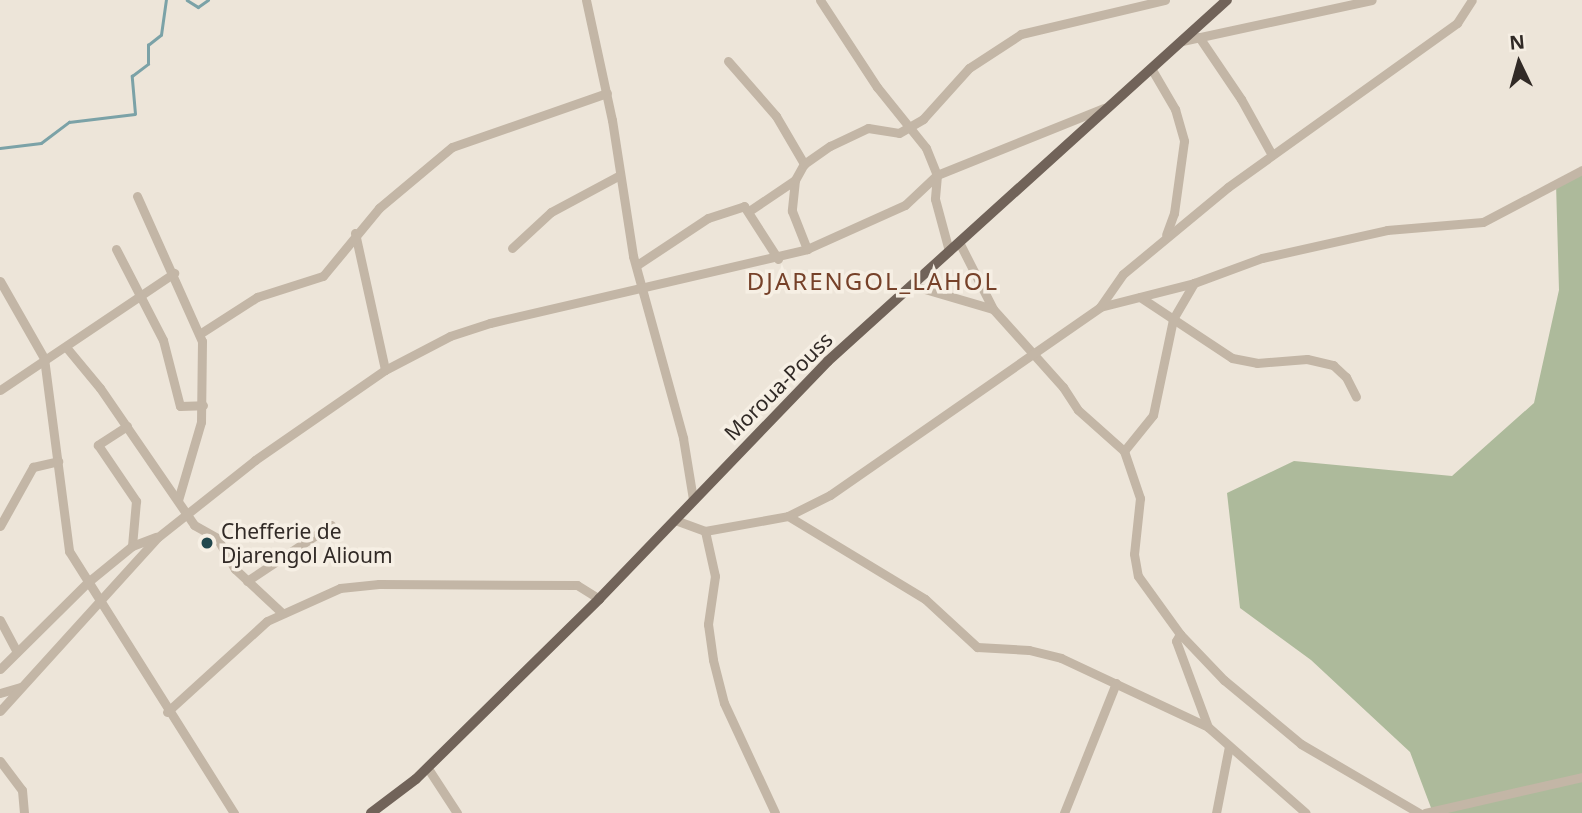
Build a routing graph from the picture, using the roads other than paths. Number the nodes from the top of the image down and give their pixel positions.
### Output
1 (586, 0) edge
2 (820, 0) edge
3 (1166, 0) edge
4 (1227, 0) edge
5 (1372, 0) edge
6 (1472, 0) edge
7 (1199, 37) junction
8 (1182, 41) junction
9 (728, 61) dead end
10 (1151, 68) junction
11 (607, 93) junction
12 (1104, 108) junction
13 (909, 129) junction
14 (1272, 155) junction
15 (803, 164) junction
16 (1582, 170) edge
17 (620, 175) junction
18 (937, 175) junction
19 (795, 180) junction
20 (137, 196) dead end
21 (749, 211) junction
22 (355, 233) junction
23 (1165, 239) junction
24 (959, 242) junction
25 (116, 248) dead end
26 (512, 248) dead end
27 (807, 248) junction
28 (949, 251) junction
29 (778, 259) junction
30 (637, 265) junction
31 (174, 273) junction
32 (0, 281) edge
33 (1195, 283) junction
34 (911, 285) junction
35 (644, 288) junction
36 (143, 297) junction
37 (1140, 297) junction
38 (1100, 307) junction
39 (993, 309) junction
40 (1173, 319) junction
41 (201, 333) junction
42 (66, 347) junction
43 (1034, 353) junction
44 (44, 358) junction
45 (385, 370) junction
46 (0, 390) edge
47 (1356, 397) dead end
48 (203, 405) junction
49 (127, 426) junction
50 (1124, 451) junction
51 (58, 461) junction
52 (693, 499) junction
53 (178, 500) junction
54 (188, 515) junction
55 (788, 516) junction
56 (675, 520) junction
57 (331, 525) dead end
58 (0, 526) edge
59 (705, 531) junction
60 (158, 537) junction
61 (132, 547) junction
62 (247, 581) junction
63 (88, 582) junction
64 (101, 597) junction
65 (599, 599) junction
66 (281, 612) junction
67 (0, 620) edge
68 (1180, 634) junction
69 (17, 652) junction
70 (0, 669) edge
71 (1116, 683) junction
72 (21, 687) junction
73 (0, 693) edge
74 (0, 711) edge
75 (167, 712) junction
76 (1208, 727) junction
77 (1229, 746) junction
78 (0, 761) edge
79 (427, 767) junction
80 (1582, 777) edge
81 (1452, 811) edge
82 (24, 813) edge
83 (234, 813) edge
84 (371, 813) edge
85 (457, 813) edge
86 (775, 813) edge
87 (1064, 813) edge
88 (1216, 813) edge
89 (1306, 813) edge
90 (1419, 813) edge
91 (1425, 813) edge

1 - 11 street
2 - 13 street
3 - 13 street
4 - 8 main road, Moroua-Pouss
5 - 7 street
6 - 14 street
7 - 8 street
7 - 14 street
8 - 10 main road, Moroua-Pouss
9 - 15 street
10 - 12 main road, Moroua-Pouss
10 - 23 street
11 - 17 street
11 - 22 street
12 - 18 street
12 - 24 main road, Moroua-Pouss
13 - 15 street
13 - 18 street
14 - 23 street
15 - 19 street
16 - 33 street
17 - 26 street
17 - 30 street
18 - 27 street
18 - 28 street
19 - 21 street
19 - 27 street
20 - 31 street
21 - 29 street
21 - 30 street
22 - 41 street
22 - 45 street
23 - 38 street
24 - 28 main road, Moroua-Pouss
24 - 39 street
25 - 36 street
27 - 29 street
28 - 34 main road, Moroua-Pouss
29 - 35 street
30 - 35 street
31 - 36 street
31 - 41 street
32 - 44 street
33 - 37 street
33 - 40 street
34 - 39 street
34 - 52 main road, Moroua-Pouss
35 - 45 street
35 - 52 street
36 - 42 street
36 - 48 street
37 - 38 street
37 - 40 street
38 - 43 street
39 - 43 street
40 - 47 street
40 - 50 street
41 - 48 street
42 - 44 street
42 - 49 street
43 - 50 street
43 - 55 street
44 - 46 street
44 - 51 street
45 - 54 street
48 - 53 street
49 - 53 street
49 - 61 street
50 - 68 street
51 - 58 street
51 - 63 street
52 - 56 main road, Moroua-Pouss
53 - 54 street
54 - 60 street
54 - 62 street
55 - 59 street
55 - 71 street
56 - 59 street
56 - 65 main road, Moroua-Pouss
57 - 62 street
59 - 86 street
60 - 61 street
60 - 64 street
61 - 63 street
62 - 66 street
63 - 64 street
63 - 69 street
64 - 72 street
64 - 75 street
65 - 66 street
65 - 79 main road, Moroua-Pouss
66 - 75 street
67 - 69 street
68 - 76 street
68 - 90 street
69 - 70 street
71 - 76 street
71 - 87 street
72 - 73 street
72 - 74 street
75 - 83 street
76 - 77 street
77 - 88 street
77 - 89 street
78 - 82 street
79 - 84 main road, Moroua-Pouss
79 - 85 street
80 - 81 street
81 - 91 street

